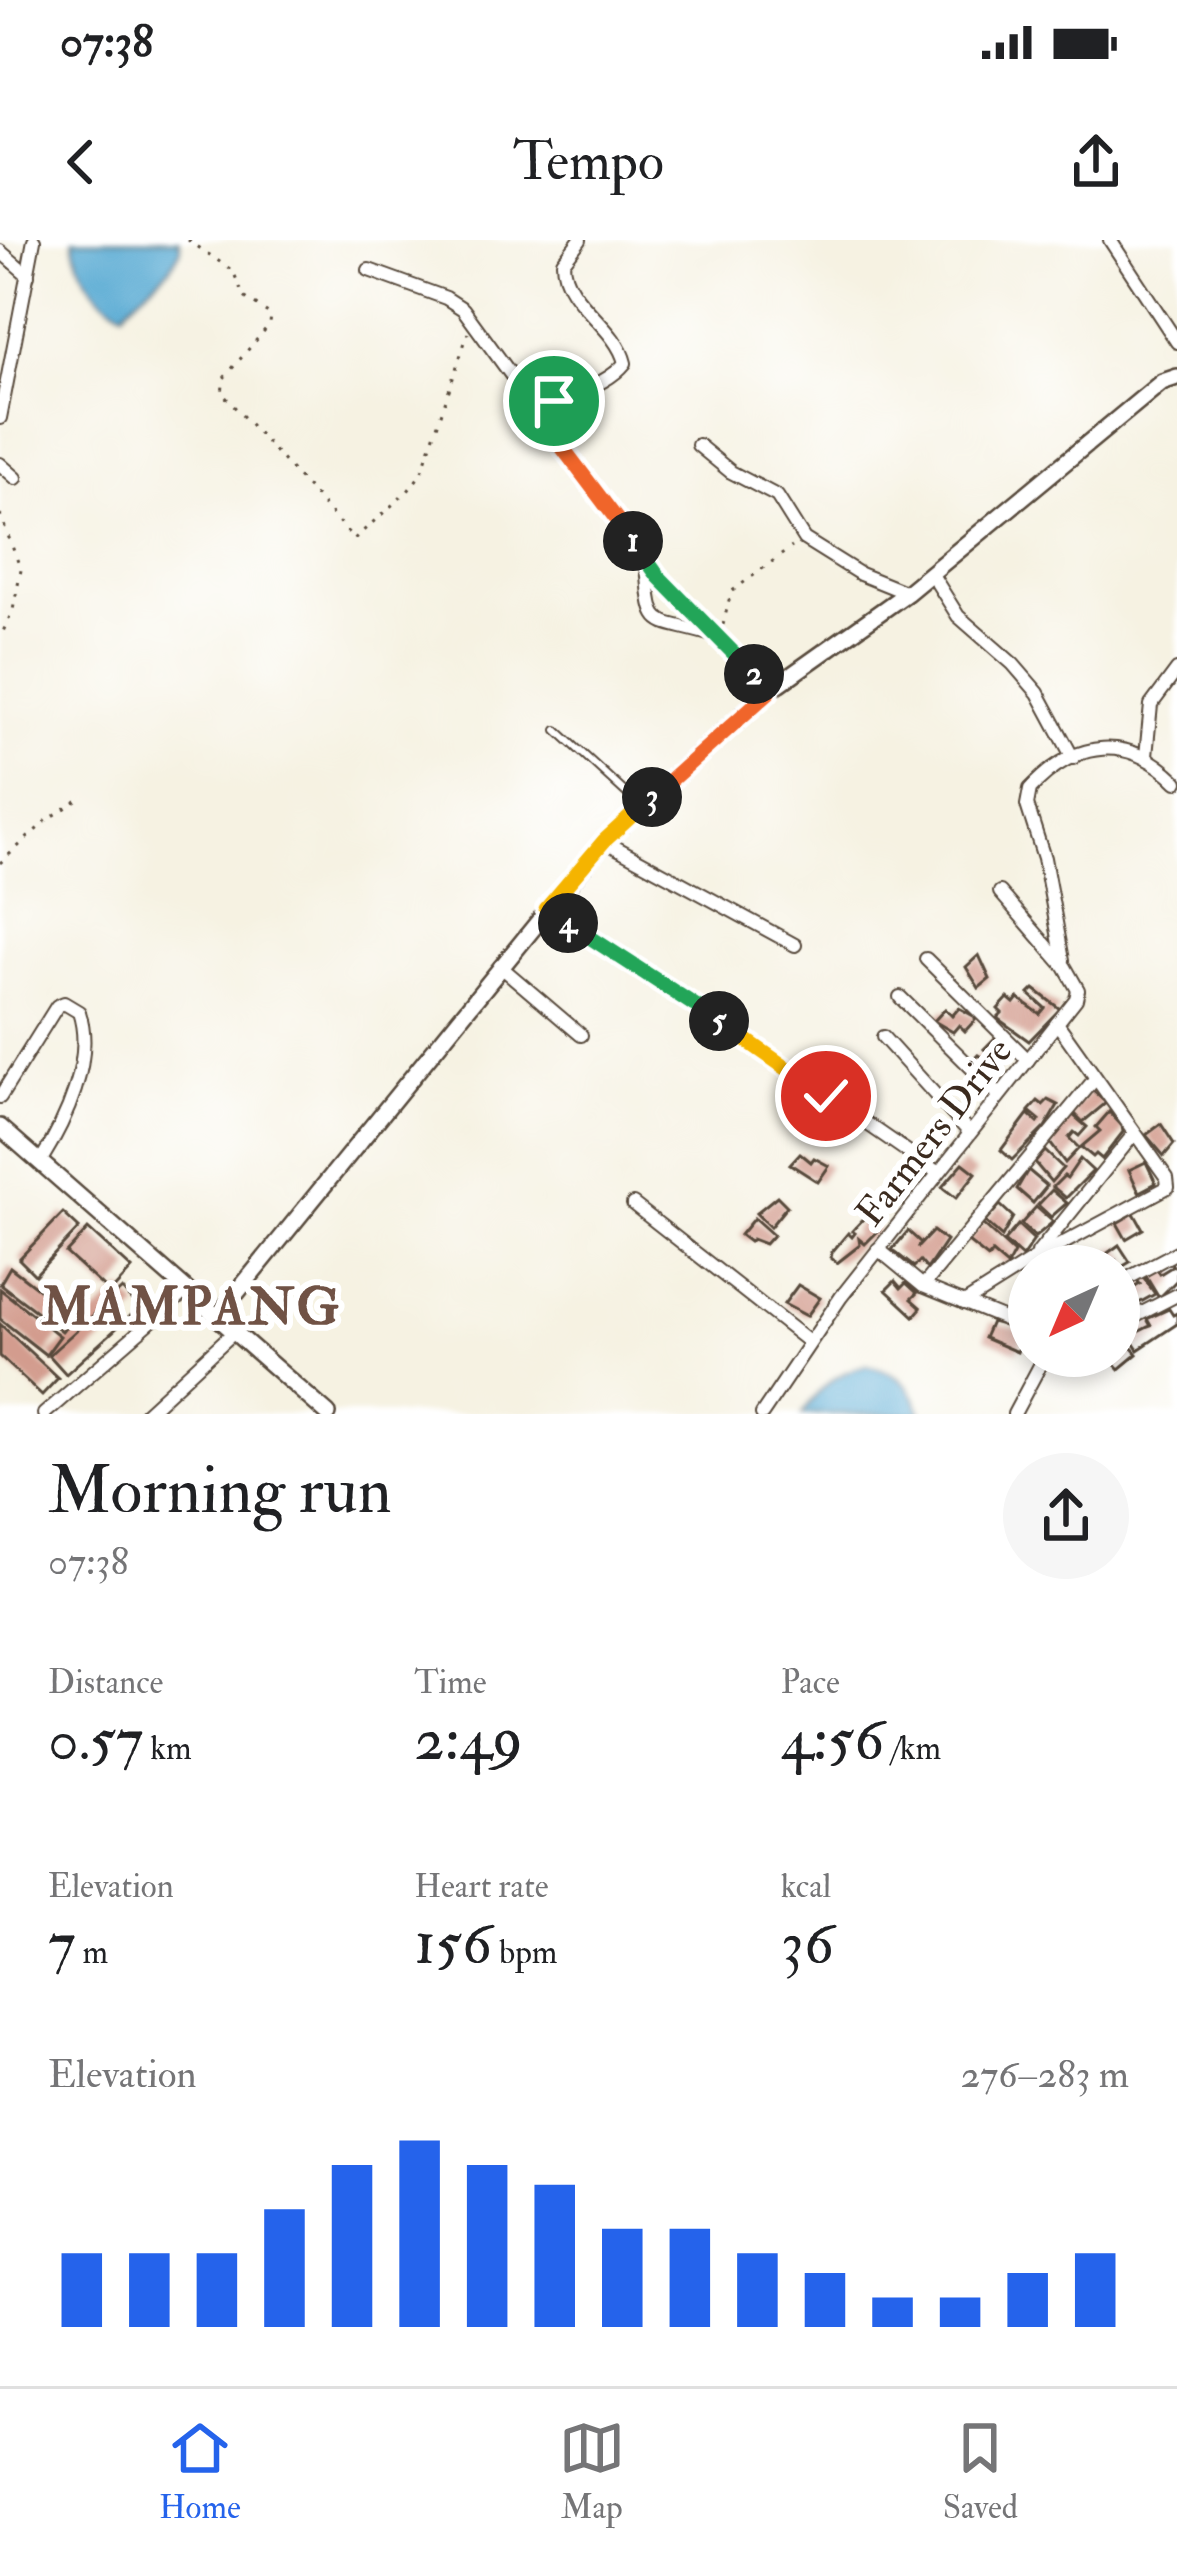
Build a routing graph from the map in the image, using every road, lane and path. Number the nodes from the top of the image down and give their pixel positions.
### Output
1 (34, 240) edge
2 (188, 240) edge
3 (580, 240) edge
4 (1110, 240) edge
5 (0, 251) edge
6 (369, 270) dead end
7 (28, 275) junction
8 (472, 320) junction
9 (1177, 341) edge
10 (1177, 377) edge
11 (537, 414) junction
12 (0, 418) edge
13 (698, 445) dead end
14 (0, 464) edge
15 (16, 478) dead end
16 (0, 514) edge
17 (804, 539) junction
18 (646, 560) junction
19 (931, 573) junction
20 (907, 593) junction
21 (0, 638) edge
22 (722, 638) junction
23 (1177, 670) edge
24 (769, 692) junction
25 (557, 730) dead end
26 (1146, 756) junction
27 (1072, 758) junction
28 (1177, 782) edge
29 (78, 800) dead end
30 (641, 807) junction
31 (604, 841) junction
32 (0, 863) edge
33 (1000, 892) dead end
34 (546, 909) junction
35 (795, 945) dead end
36 (926, 959) dead end
37 (500, 966) junction
38 (1064, 967) junction
39 (901, 997) dead end
40 (1057, 1024) junction
41 (581, 1035) dead end
42 (883, 1037) dead end
43 (1028, 1060) junction
44 (1094, 1080) junction
45 (999, 1095) junction
46 (0, 1097) edge
47 (0, 1127) edge
48 (969, 1132) junction
49 (1134, 1134) junction
50 (40, 1162) junction
51 (937, 1172) junction
52 (633, 1204) dead end
53 (1045, 1245) edge
54 (1060, 1245) edge
55 (878, 1249) junction
56 (1177, 1252) edge
57 (1140, 1272) edge
58 (1008, 1275) edge
59 (923, 1286) junction
60 (186, 1291) junction
61 (1177, 1295) edge
62 (964, 1303) junction
63 (1140, 1314) edge
64 (218, 1317) junction
65 (1008, 1321) edge
66 (234, 1332) junction
67 (809, 1342) junction
68 (1034, 1377) edge
69 (44, 1414) edge
70 (145, 1414) edge
71 (328, 1414) edge
72 (762, 1414) edge
73 (1014, 1414) edge

1 - 7 street
2 - 8 path
3 - 11 street
4 - 9 street
5 - 7 street
6 - 8 street
7 - 12 street
8 - 11 street
10 - 19 street
11 - 18 street
13 - 17 street
14 - 15 street
16 - 21 path
17 - 20 street
17 - 22 path
18 - 22 street
18 - 22 street
19 - 20 street
19 - 27 street
20 - 24 street
22 - 24 street
23 - 26 street
24 - 30 street
25 - 30 lane
26 - 27 street
26 - 28 street
27 - 38 street
29 - 32 path
30 - 31 street
31 - 34 street
31 - 35 street
33 - 38 street
34 - 37 street
34 - 51 street
36 - 43 street
37 - 41 street
37 - 64 street
38 - 40 street, Farmers Drive
39 - 45 street
40 - 43 street, Farmers Drive
40 - 44 street
42 - 48 street
43 - 45 street, Farmers Drive
44 - 49 street
44 - 59 street
45 - 48 street, Farmers Drive
46 - 50 street
47 - 50 street
48 - 51 street, Farmers Drive
49 - 53 street
49 - 54 street
50 - 60 street
51 - 55 street, Farmers Drive
52 - 67 street
55 - 59 street
55 - 67 street, Farmers Drive
56 - 57 street
58 - 62 street
59 - 62 street
60 - 64 street
60 - 69 street
61 - 63 street
62 - 65 street
64 - 66 street
66 - 70 street
66 - 71 street
67 - 72 street, Farmers Drive
68 - 73 street

